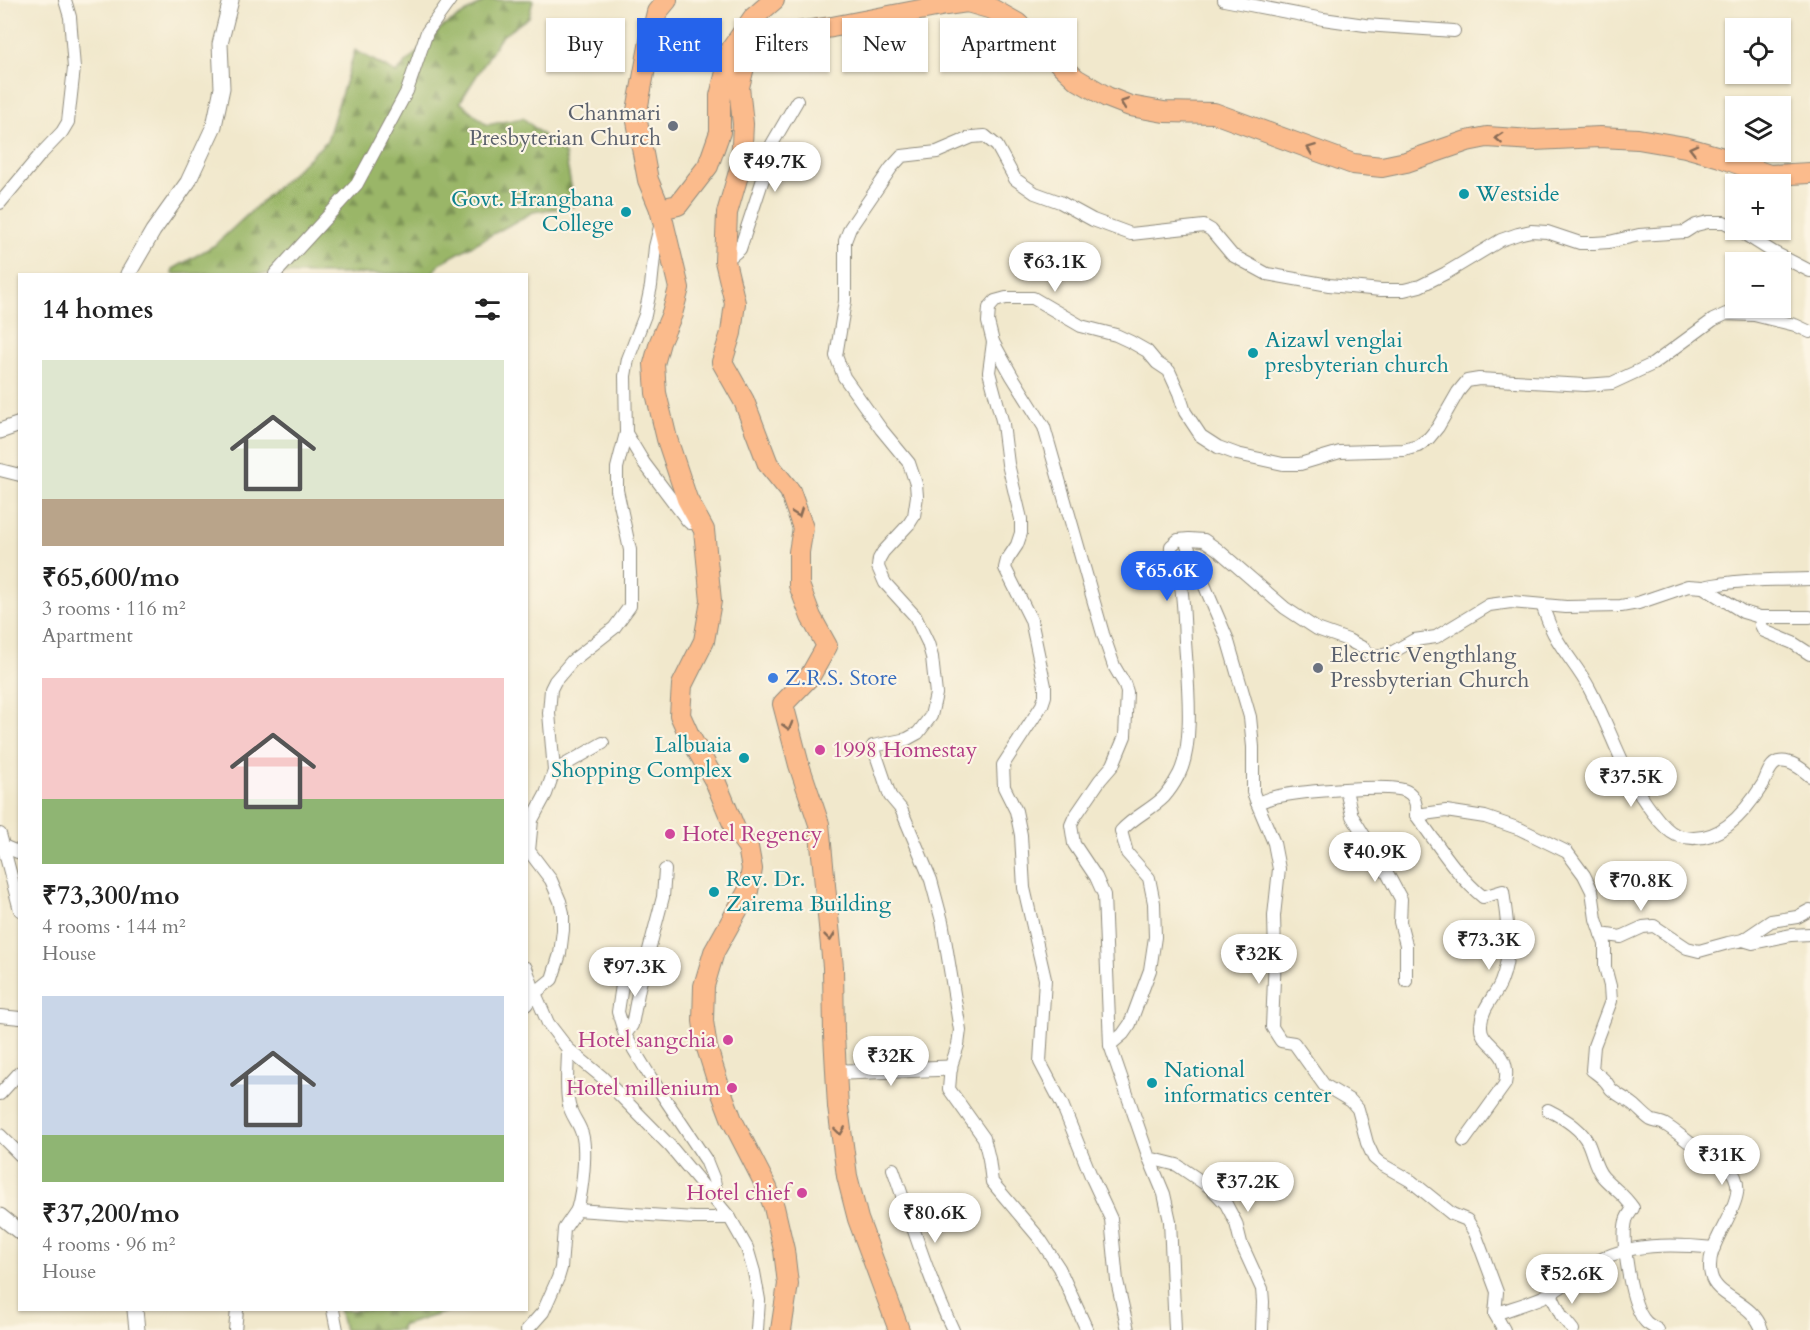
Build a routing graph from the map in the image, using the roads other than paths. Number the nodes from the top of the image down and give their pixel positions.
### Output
1 (65, 0) edge
2 (231, 0) edge
3 (450, 0) edge
4 (774, 0) edge
5 (1224, 0) edge
6 (661, 4) edge
7 (1454, 31) dead end
8 (797, 101) dead end
9 (1810, 172) edge
10 (0, 203) edge
11 (661, 213) junction
12 (1725, 223) edge
13 (1754, 240) edge
14 (725, 261) junction
15 (1810, 271) edge
16 (129, 273) edge
17 (275, 273) edge
18 (1810, 332) edge
19 (993, 342) junction
20 (18, 425) edge
21 (0, 431) edge
22 (626, 433) junction
23 (0, 470) edge
24 (18, 474) edge
25 (700, 522) junction
26 (1185, 540) junction
27 (1810, 579) edge
28 (1703, 587) junction
29 (1542, 605) junction
30 (1760, 617) junction
31 (1810, 617) edge
32 (1810, 654) edge
33 (603, 743) dead end
34 (554, 771) junction
35 (1810, 776) edge
36 (1346, 790) junction
37 (1257, 803) junction
38 (1416, 815) junction
39 (2, 840) edge
40 (18, 852) edge
41 (665, 870) dead end
42 (18, 902) edge
43 (1810, 910) edge
44 (1601, 934) junction
45 (1810, 934) edge
46 (1743, 940) junction
47 (621, 964) dead end
48 (528, 974) edge
49 (1406, 981) dead end
50 (535, 993) junction
51 (528, 1002) edge
52 (0, 1016) edge
53 (18, 1018) edge
54 (625, 1035) junction
55 (1110, 1045) junction
56 (568, 1049) junction
57 (950, 1068) junction
58 (836, 1069) junction
59 (18, 1074) edge
60 (0, 1094) edge
61 (1548, 1110) dead end
62 (0, 1136) edge
63 (1464, 1141) dead end
64 (18, 1153) edge
65 (1149, 1158) junction
66 (893, 1169) dead end
67 (719, 1203) junction
68 (577, 1210) junction
69 (0, 1216) edge
70 (730, 1218) junction
71 (18, 1230) edge
72 (1714, 1248) junction
73 (1626, 1251) junction
74 (1551, 1294) junction
75 (138, 1311) edge
76 (237, 1311) edge
77 (333, 1311) edge
78 (1495, 1314) junction
79 (137, 1330) edge
80 (235, 1330) edge
81 (337, 1330) edge
82 (527, 1330) edge
83 (757, 1330) edge
84 (781, 1330) edge
85 (899, 1330) edge
86 (953, 1330) edge
87 (1087, 1330) edge
88 (1128, 1330) edge
89 (1175, 1330) edge
90 (1262, 1330) edge
91 (1504, 1330) edge
92 (1573, 1330) edge
93 (1658, 1330) edge
94 (1762, 1330) edge

1 - 10 street
2 - 16 street
3 - 17 street
4 - 11 main road
5 - 7 street
6 - 11 main road
8 - 14 street
9 -> 14 main road
11 - 22 street
11 - 25 main road
12 - 57 street
13 - 15 street
14 -> 58 main road
18 - 19 street
19 - 55 street
19 - 88 street
20 - 21 street
22 - 25 street
22 - 34 street
23 - 24 street
25 - 84 main road
26 - 29 street
26 - 37 street
26 - 55 street
27 - 28 street
28 - 29 street
28 - 30 street
29 - 35 street
30 - 31 street
30 - 32 street
33 - 34 street
34 - 50 street
36 - 37 street
36 - 38 street
36 - 49 street
37 - 78 street
38 - 44 street
38 - 63 street
39 - 40 street
39 - 42 street
41 - 54 street
43 - 46 street
44 - 46 street
44 - 72 street
45 - 46 street
47 - 54 street
48 - 50 street
50 - 51 street
50 - 56 street
52 - 53 street
54 - 67 street
55 - 65 street
56 - 67 street
56 - 68 street
57 - 58 street
57 - 87 street
58 -> 85 main road
59 - 60 street
61 - 73 street
62 - 64 street
65 - 89 street
65 - 90 street
66 - 86 street
67 - 70 street
68 - 70 street
68 - 82 street
69 - 71 street
70 - 83 street
72 - 73 street
72 - 94 street
73 - 74 street
73 - 93 street
74 - 78 street
74 - 92 street
75 - 79 street
76 - 80 street
77 - 81 street
78 - 91 street

